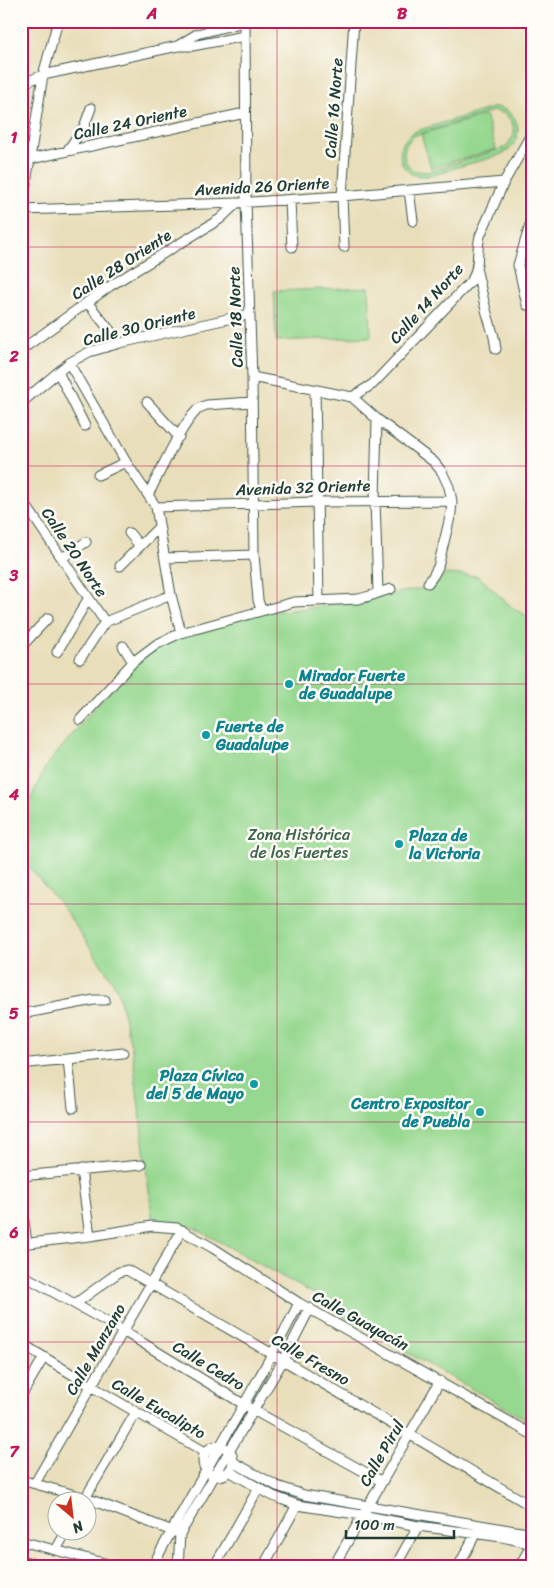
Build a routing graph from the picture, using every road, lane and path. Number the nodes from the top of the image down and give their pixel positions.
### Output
1 (58, 21) edge
2 (354, 21) edge
3 (246, 22) edge
4 (245, 36) junction
5 (178, 46) junction
6 (43, 75) junction
7 (21, 84) edge
8 (91, 108) dead end
9 (246, 113) junction
10 (532, 133) edge
11 (67, 151) junction
12 (25, 160) edge
13 (504, 182) junction
14 (409, 190) junction
15 (342, 196) junction
16 (290, 200) junction
17 (246, 202) junction
18 (237, 203) junction
19 (22, 212) edge
20 (533, 215) edge
21 (412, 221) dead end
22 (292, 247) dead end
23 (344, 247) dead end
24 (477, 272) junction
25 (87, 302) junction
26 (527, 306) dead end
27 (250, 314) junction
28 (120, 343) junction
29 (496, 349) dead end
30 (21, 350) edge
31 (69, 363) junction
32 (58, 372) junction
33 (252, 377) junction
34 (314, 390) junction
35 (352, 397) junction
36 (147, 402) dead end
37 (252, 402) junction
38 (21, 404) edge
39 (377, 419) junction
40 (85, 426) dead end
41 (179, 438) junction
42 (126, 462) junction
43 (98, 475) dead end
44 (148, 496) junction
45 (21, 498) edge
46 (375, 500) junction
47 (452, 501) junction
48 (317, 502) junction
49 (254, 504) junction
50 (156, 507) junction
51 (158, 527) junction
52 (129, 533) dead end
53 (86, 542) dead end
54 (140, 546) junction
55 (254, 555) junction
56 (62, 558) junction
57 (166, 558) junction
58 (120, 566) dead end
59 (428, 583) dead end
60 (390, 589) dead end
61 (378, 592) junction
62 (171, 595) junction
63 (88, 599) junction
64 (319, 600) junction
65 (261, 610) junction
66 (48, 618) dead end
67 (105, 622) junction
68 (181, 632) junction
69 (123, 646) dead end
70 (21, 647) edge
71 (57, 652) dead end
72 (80, 660) dead end
73 (133, 662) junction
74 (80, 720) dead end
75 (105, 1000) dead end
76 (21, 1014) edge
77 (123, 1053) dead end
78 (68, 1059) junction
79 (21, 1064) edge
80 (73, 1108) dead end
81 (141, 1164) dead end
82 (81, 1170) junction
83 (21, 1176) edge
84 (21, 1200) edge
85 (180, 1229) junction
86 (90, 1236) junction
87 (24, 1244) edge
88 (21, 1274) edge
89 (151, 1283) junction
90 (299, 1303) junction
91 (75, 1304) junction
92 (310, 1308) junction
93 (123, 1332) junction
94 (21, 1343) edge
95 (274, 1354) junction
96 (44, 1357) junction
97 (284, 1359) junction
98 (440, 1382) junction
99 (91, 1386) junction
100 (21, 1396) edge
101 (244, 1404) junction
102 (253, 1410) junction
103 (136, 1412) junction
104 (409, 1434) junction
105 (533, 1435) edge
106 (220, 1446) junction
107 (229, 1451) junction
108 (205, 1452) junction
109 (233, 1462) junction
110 (206, 1470) junction
111 (229, 1471) junction
112 (215, 1476) junction
113 (21, 1480) edge
114 (381, 1481) junction
115 (35, 1483) junction
116 (277, 1486) junction
117 (258, 1488) junction
118 (57, 1490) edge
119 (90, 1490) edge
120 (273, 1496) junction
121 (98, 1504) edge
122 (297, 1505) junction
123 (368, 1505) junction
124 (533, 1507) edge
125 (362, 1515) junction
126 (451, 1520) junction
127 (418, 1526) junction
128 (171, 1530) junction
129 (448, 1530) junction
130 (476, 1533) junction
131 (504, 1533) junction
132 (180, 1534) junction
133 (533, 1534) edge
134 (62, 1540) edge
135 (21, 1541) edge
136 (532, 1544) edge
137 (56, 1550) junction
138 (21, 1560) edge
139 (44, 1567) edge
140 (119, 1567) edge
141 (152, 1567) edge
142 (178, 1567) edge
143 (214, 1567) edge
144 (263, 1567) edge
145 (333, 1567) edge
146 (395, 1567) edge
147 (458, 1567) edge
148 (519, 1567) edge

1 - 6 street
2 - 15 street, Calle 16 Norte
3 - 4 street, Calle 18 Norte
3 - 5 street
4 - 5 street
4 - 9 street, Calle 18 Norte
5 - 6 street
6 - 7 street
6 - 12 street
8 - 11 street
9 - 11 street, Calle 24 Oriente
9 - 17 street, Calle 18 Norte
10 - 13 street, Calle 14 Norte
11 - 12 street, Calle 24 Oriente
12 - 19 street
13 - 14 street, Avenida 26 Oriente
13 - 24 street, Calle 14 Norte
14 - 15 street, Avenida 26 Oriente
14 - 21 street
15 - 16 street, Avenida 26 Oriente
15 - 23 street, Calle 16 Norte
16 - 17 street, Avenida 26 Oriente
16 - 22 street
17 - 18 street, Avenida 26 Oriente
17 - 27 street, Calle 18 Norte
18 - 19 street, Avenida 26 Oriente
18 - 25 street, Calle 28 Oriente
20 - 26 street
24 - 29 street
24 - 35 street, Calle 14 Norte
25 - 28 street
25 - 30 street, Calle 28 Oriente
27 - 28 street, Calle 30 Oriente
27 - 33 street, Calle 18 Norte
28 - 31 street, Calle 30 Oriente
31 - 32 street, Calle 30 Oriente
31 - 42 street
32 - 38 street, Calle 30 Oriente
32 - 40 street
33 - 34 street
33 - 37 street, Calle 18 Norte
34 - 35 street
34 - 48 street
35 - 39 street
36 - 41 street
37 - 41 street
37 - 49 street, Calle 18 Norte
39 - 46 street
39 - 47 street
41 - 44 street
42 - 43 street
42 - 44 street
44 - 50 street
45 - 56 street, Calle 20 Norte
46 - 47 street, Avenida 32 Oriente
46 - 48 street, Avenida 32 Oriente
46 - 61 street
47 - 59 street
48 - 49 street, Avenida 32 Oriente
48 - 64 street
49 - 50 street, Avenida 32 Oriente
49 - 55 street, Calle 18 Norte
50 - 51 street
51 - 54 street
51 - 57 street
52 - 54 street
53 - 56 street
54 - 58 street
55 - 57 street
55 - 65 street, Calle 18 Norte
56 - 63 street, Calle 20 Norte
57 - 62 street
60 - 61 street
61 - 64 street
62 - 67 street
62 - 68 street
63 - 67 street, Calle 20 Norte
63 - 71 street
64 - 65 street
65 - 68 street
66 - 70 street
67 - 72 street
68 - 73 street
69 - 73 street
73 - 74 street
75 - 76 street
77 - 78 street
78 - 79 street
78 - 80 street
81 - 82 street
82 - 83 street
82 - 86 street
84 - 87 street
85 - 86 street
85 - 89 street, Calle Manzano
85 - 90 street, Calle Guayacán
86 - 87 street
88 - 91 street, Calle Cedro
89 - 91 street, Calle Fresno
89 - 93 street, Calle Manzano
89 - 95 street, Calle Fresno
90 - 92 street, Calle Guayacán
90 - 95 street
91 - 93 street, Calle Cedro
92 - 97 street
92 - 98 street, Calle Guayacán
93 - 99 street, Calle Manzano
93 - 101 street, Calle Cedro
94 - 96 street, Calle Eucalipto
95 - 97 street, Calle Fresno
95 - 101 street
96 - 99 street, Calle Eucalipto
96 - 100 street
97 - 102 street
97 - 104 street, Calle Fresno
98 - 104 street, Calle Pirul
98 - 105 street, Calle Guayacán
99 - 103 street, Calle Eucalipto
99 - 115 street, Calle Manzano
101 - 102 street, Calle Cedro
101 - 106 street
102 - 107 street
102 - 114 street, Calle Cedro
103 - 108 street, Calle Eucalipto
103 - 119 street
104 - 114 street, Calle Pirul
104 - 124 street, Calle Fresno
106 - 107 street
106 - 108 street
106 - 110 street
107 - 109 street
107 - 112 street
108 - 110 street
109 - 111 street
109 - 116 street
110 - 112 street
110 - 128 street
111 - 112 street
111 - 117 street
112 - 132 street
113 - 115 street
114 - 123 street, Calle Pirul
115 - 118 street
116 - 120 street
116 - 123 street
117 - 120 street
117 - 143 street
120 - 122 street
121 - 128 street
122 - 125 street
122 - 144 street
123 - 125 street, Calle Pirul
123 - 126 street
125 - 127 street
125 - 145 street, Calle Pirul
126 - 129 street
126 - 131 street
127 - 129 street
127 - 146 street
128 - 132 street
128 - 141 street
129 - 130 street
130 - 131 street
130 - 147 street
131 - 133 street
131 - 136 street
132 - 142 street
134 - 137 street
135 - 137 street
136 - 148 street
137 - 140 street
138 - 139 street

